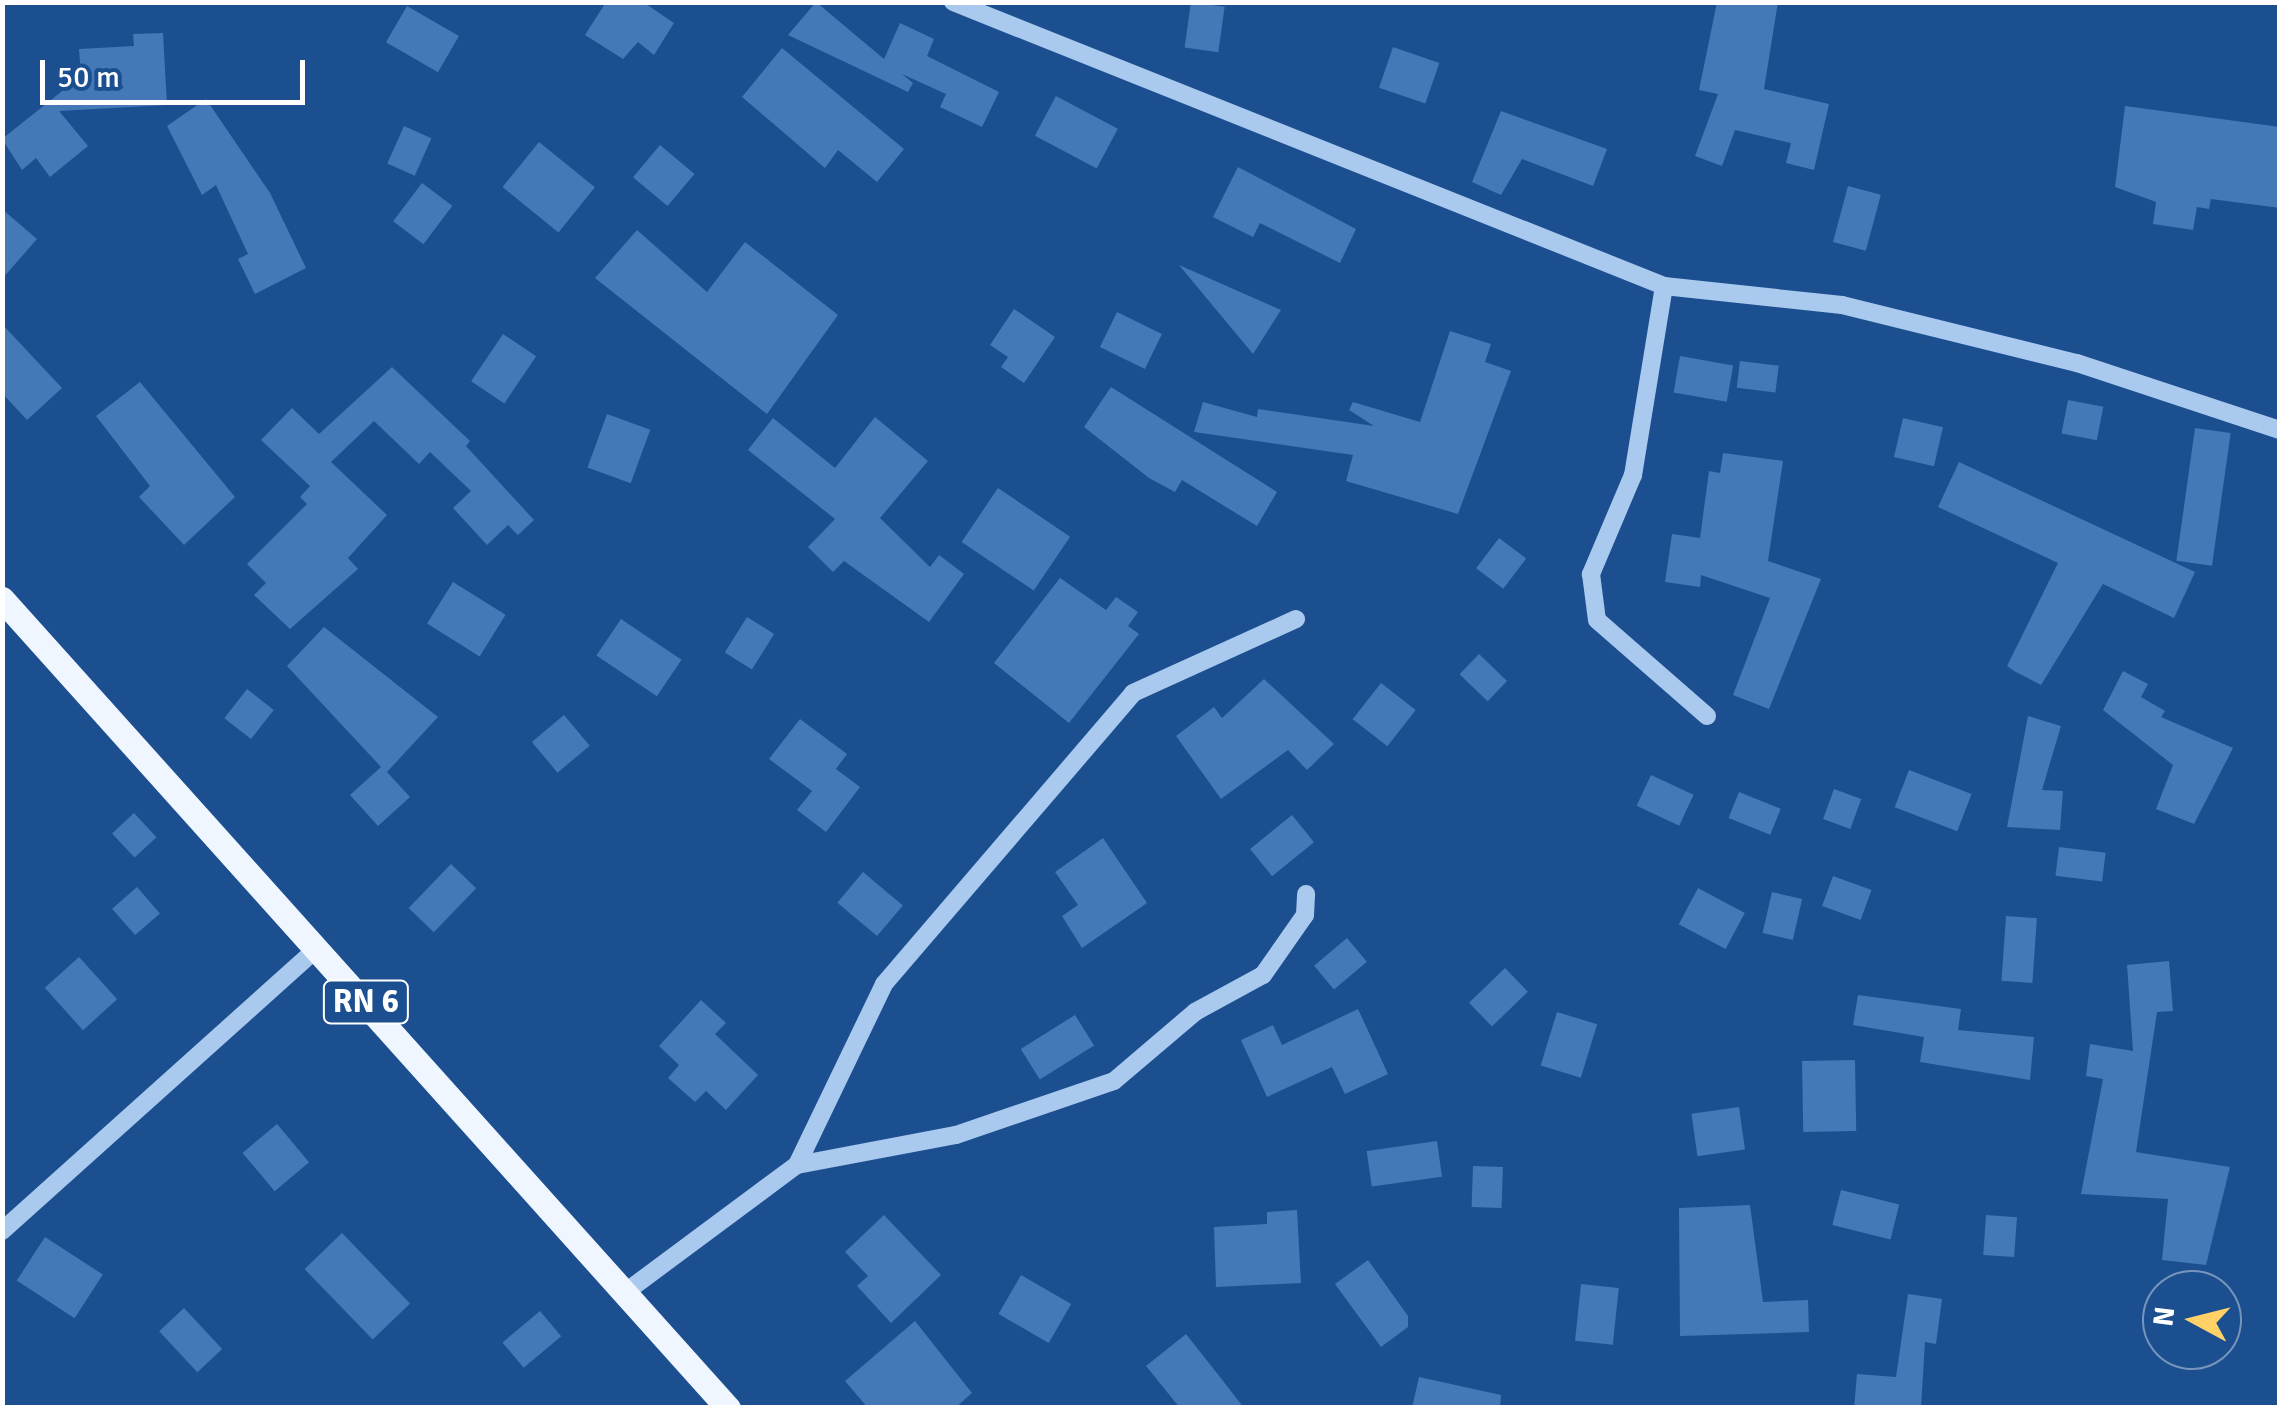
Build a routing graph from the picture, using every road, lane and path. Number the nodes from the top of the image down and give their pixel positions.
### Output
1 (953, 2) edge
2 (1664, 286) junction
3 (2280, 430) edge
4 (2, 599) edge
5 (1296, 619) dead end
6 (1707, 716) dead end
7 (1306, 894) dead end
8 (318, 947) junction
9 (796, 1165) junction
10 (2, 1230) edge
11 (623, 1294) junction
12 (728, 1408) edge

1 - 2 street
2 - 3 street
2 - 6 street
4 - 8 main road, RN 6
5 - 9 street
7 - 9 street
8 - 10 street
8 - 11 main road, RN 6
9 - 11 street
11 - 12 main road, RN 6

